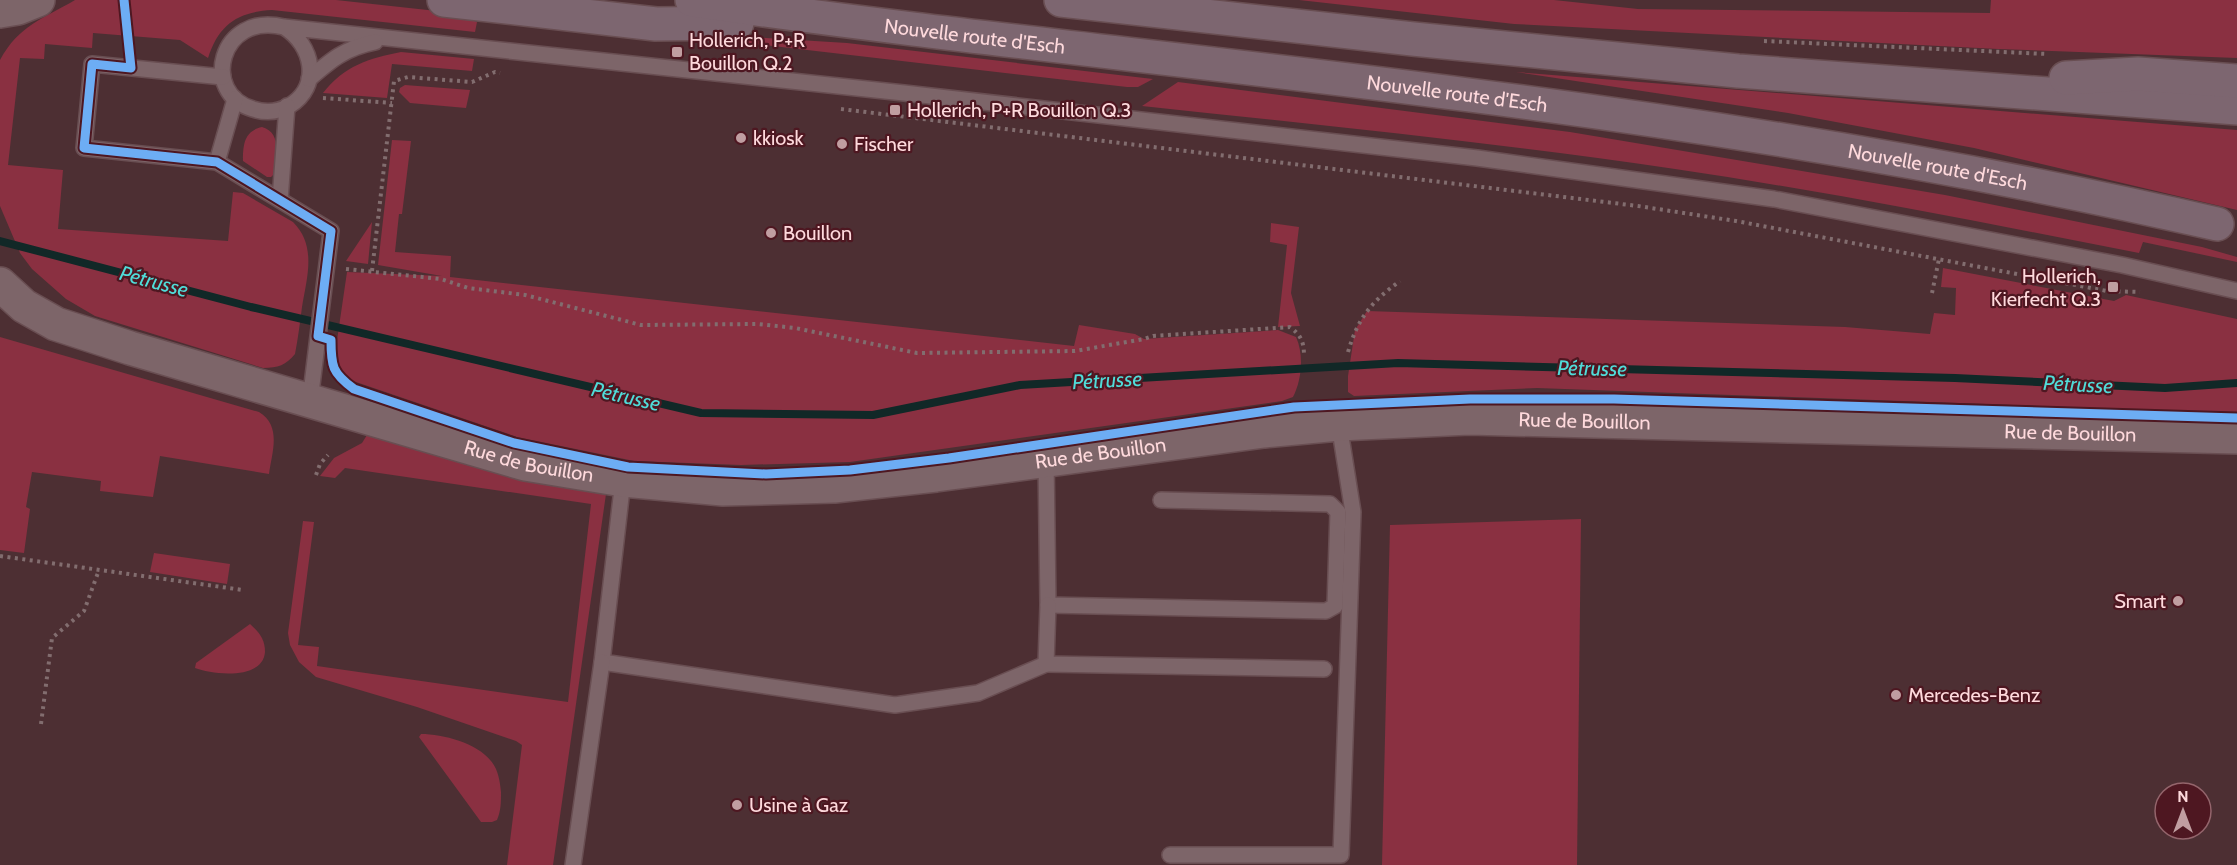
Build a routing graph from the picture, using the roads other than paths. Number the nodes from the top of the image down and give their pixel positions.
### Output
1 (444, 0) edge
2 (692, 0) edge
3 (1061, 0) edge
4 (19, 6) edge
5 (838, 21) junction
6 (284, 27) junction
7 (0, 35) edge
8 (391, 39) junction
9 (223, 77) junction
10 (2237, 81) edge
11 (1918, 85) junction
12 (306, 86) junction
13 (235, 99) junction
14 (287, 106) junction
15 (2237, 108) edge
16 (217, 162) junction
17 (279, 200) junction
18 (2217, 224) dead end
19 (0, 284) edge
20 (2237, 291) edge
21 (310, 401) junction
22 (1339, 424) junction
23 (2237, 437) edge
24 (1046, 458) junction
25 (622, 480) junction
26 (1161, 500) dead end
27 (1048, 605) junction
28 (602, 662) junction
29 (1047, 664) junction
30 (1324, 669) dead end
31 (1170, 855) dead end
32 (573, 865) edge

1 - 5 highway
2 - 5 highway, Nouvelle route d'Esch
3 - 11 highway
4 - 7 street
5 - 18 highway, Nouvelle route d'Esch
6 - 8 lane
6 - 9 lane
6 - 12 lane
8 - 12 lane
8 - 20 lane
9 - 13 lane
9 - 16 lane
10 - 11 highway
11 - 15 highway
12 - 14 lane
13 - 14 lane
13 - 16 lane
14 - 17 lane
16 - 17 lane
17 - 21 lane
19 - 21 street, Rue de Bouillon
21 - 25 street, Rue de Bouillon
22 - 23 street, Rue de Bouillon
22 - 24 street, Rue de Bouillon
22 - 31 lane
24 - 25 street, Rue de Bouillon
24 - 27 lane
25 - 28 lane
26 - 27 lane
27 - 29 lane
28 - 29 lane
28 - 32 lane
29 - 30 lane

